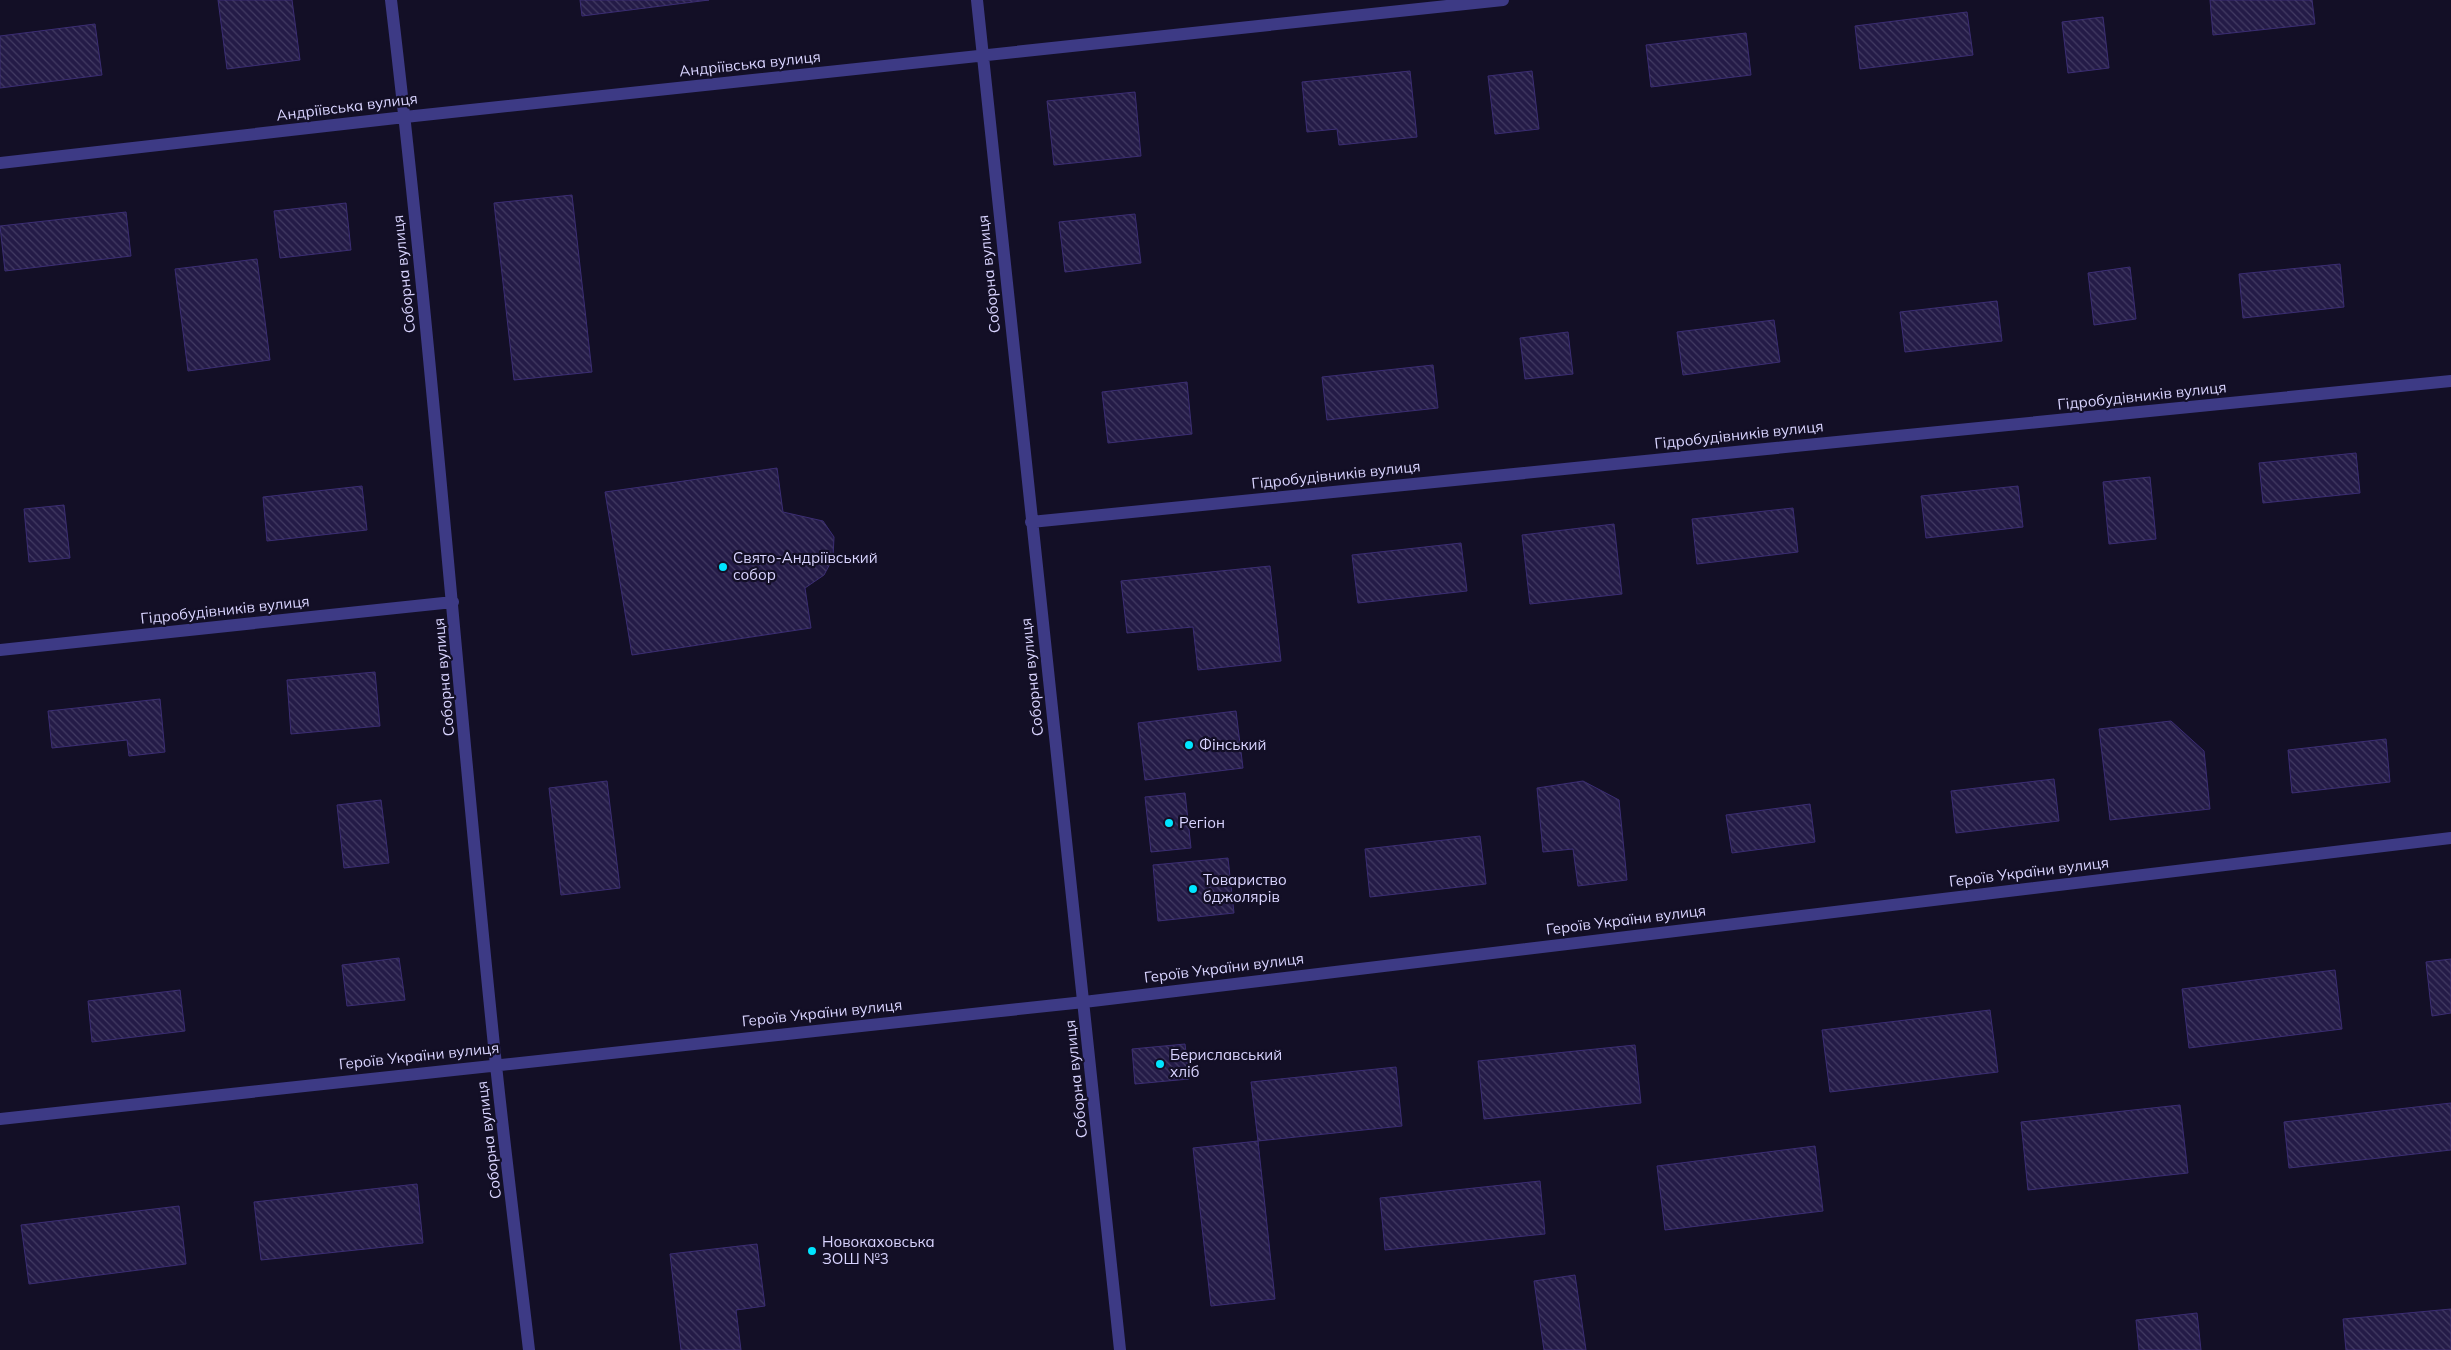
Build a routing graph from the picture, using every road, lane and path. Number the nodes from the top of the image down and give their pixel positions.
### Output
1 (391, 0) edge
2 (977, 0) edge
3 (1503, 0) edge
4 (982, 56) junction
5 (405, 116) junction
6 (0, 163) edge
7 (2451, 381) edge
8 (1031, 522) junction
9 (453, 602) junction
10 (0, 650) edge
11 (2451, 838) edge
12 (1084, 1002) junction
13 (496, 1064) junction
14 (0, 1118) edge
15 (530, 1350) edge
16 (1120, 1350) edge

1 - 5 street, Соборна вулиця
2 - 4 street, Соборна вулиця
3 - 4 street, Андріївська вулиця
4 - 5 street, Андріївська вулиця
4 - 8 street, Соборна вулиця
5 - 6 street, Андріївська вулиця
5 - 9 street, Соборна вулиця
7 - 8 street, Гідробудівників вулиця
8 - 12 street, Соборна вулиця
9 - 10 street, Гідробудівників вулиця
9 - 13 street, Соборна вулиця
11 - 12 street, Героїв України вулиця
12 - 13 street, Героїв України вулиця
12 - 16 street, Соборна вулиця
13 - 14 street, Героїв України вулиця
13 - 15 street, Соборна вулиця

